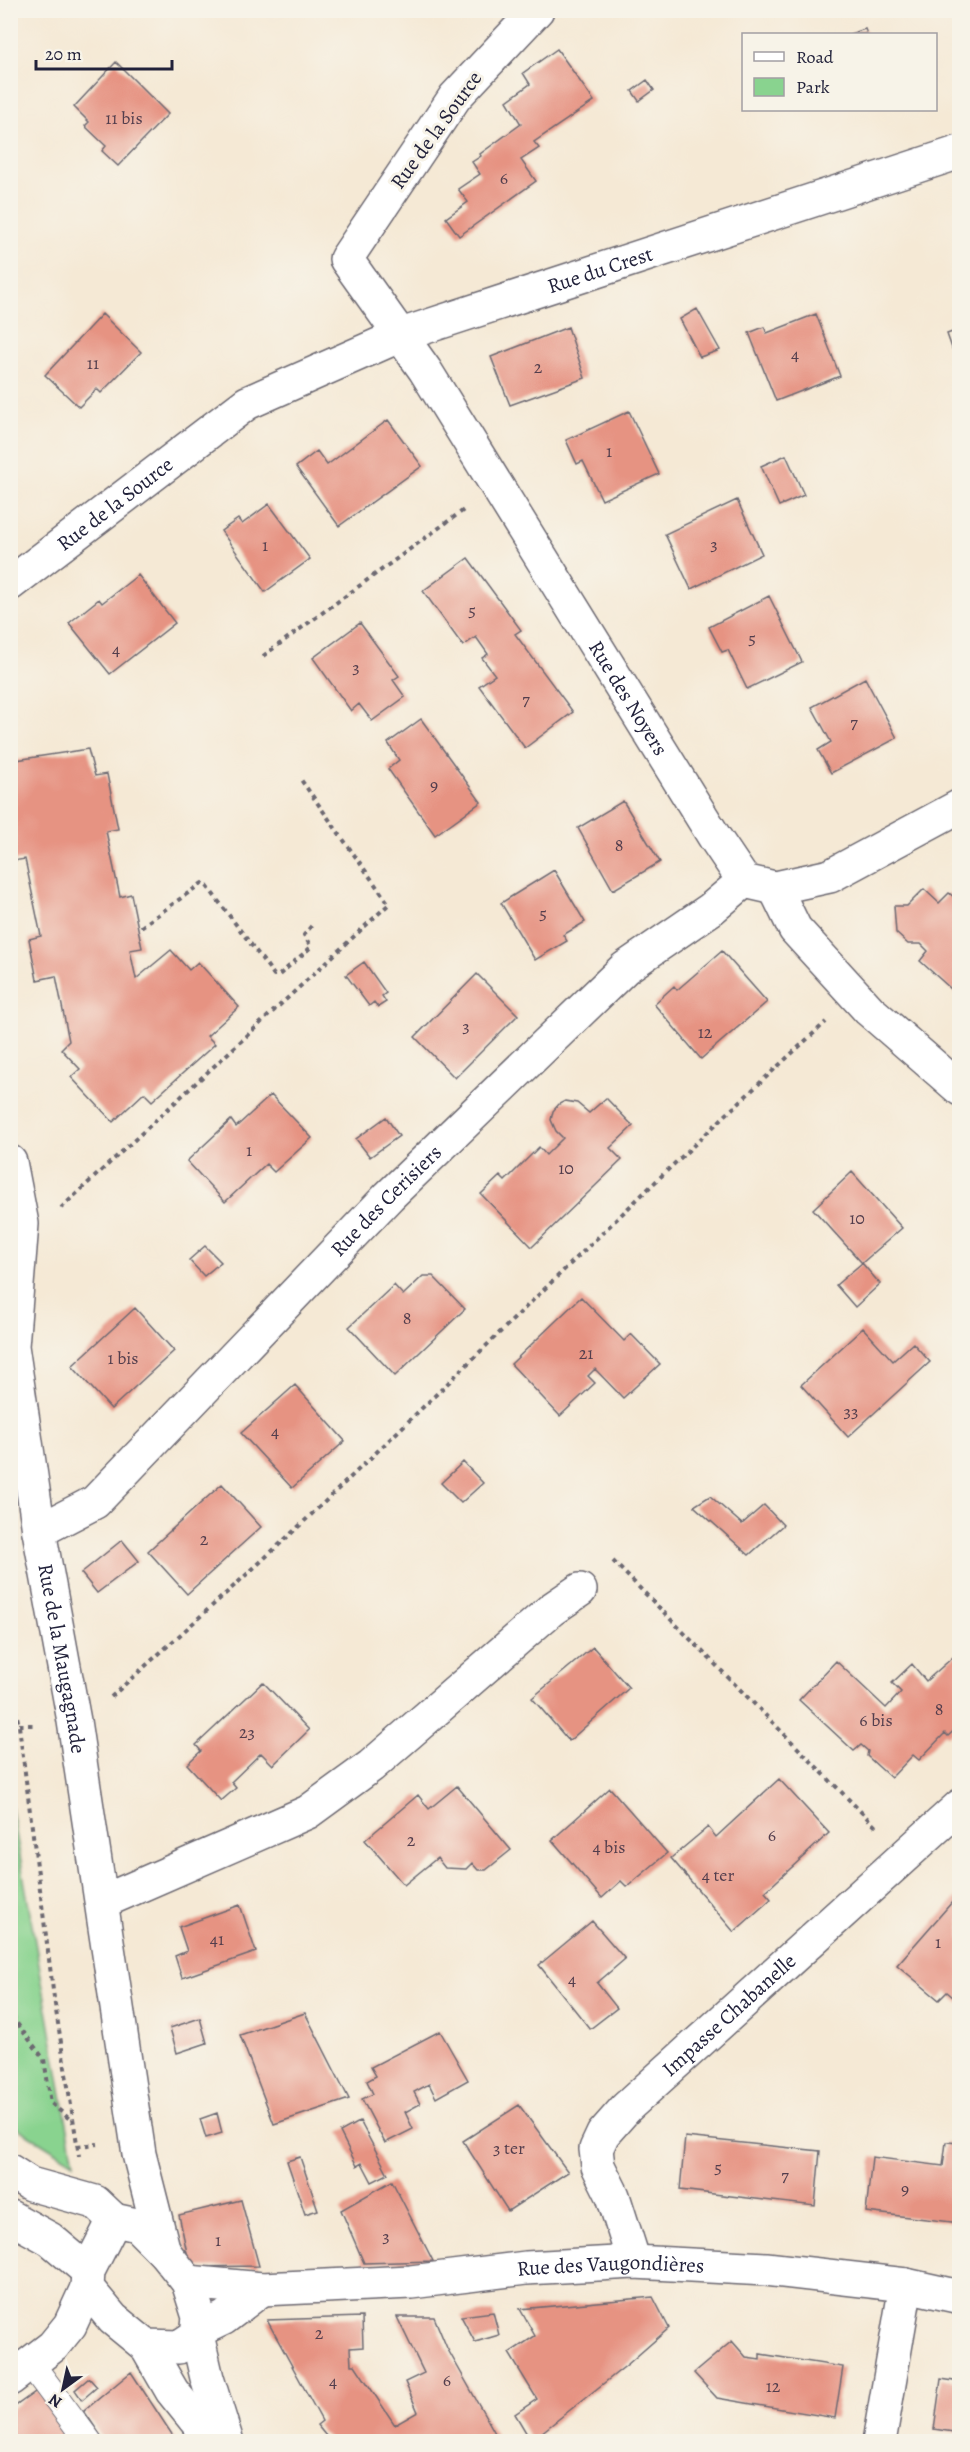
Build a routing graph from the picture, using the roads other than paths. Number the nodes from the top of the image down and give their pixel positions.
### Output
1 (537, 10) edge
2 (960, 152) edge
3 (346, 259) joint
4 (401, 335) junction
5 (247, 404) joint
6 (10, 584) edge
7 (960, 806) edge
8 (760, 885) junction
9 (960, 1089) edge
10 (10, 1162) edge
11 (39, 1531) junction
12 (580, 1590) dead end
13 (960, 1806) edge
14 (102, 1902) junction
15 (139, 2154) junction
16 (10, 2171) edge
17 (10, 2217) edge
18 (119, 2220) junction
19 (164, 2252) junction
20 (634, 2262) junction
21 (88, 2280) junction
22 (188, 2282) junction
23 (906, 2285) junction
24 (262, 2289) junction
25 (960, 2297) edge
26 (198, 2332) junction
27 (146, 2346) junction
28 (21, 2371) edge
29 (89, 2442) edge
30 (213, 2442) edge
31 (227, 2442) edge
32 (879, 2442) edge

1 - 3 street, Rue de la Source
2 - 4 street, Rue du Crest
3 - 4 street, Rue des Noyers
4 - 5 street, Rue du Crest
4 - 8 street, Rue des Noyers
5 - 6 street, Rue de la Source
7 - 8 street
8 - 9 street, Rue des Noyers
8 - 11 street, Rue des Cerisiers
10 - 11 street, Rue de la Maugagnade
11 - 14 street, Rue de la Maugagnade
12 - 14 street
13 - 20 street, Impasse Chabanelle
14 - 15 street, Rue de la Maugagnade
15 - 18 street, Rue de la Maugagnade
15 - 19 street, Rue de la Maugagnade
16 - 18 street
17 - 21 street
18 - 19 street
18 - 21 street, Rue de la Maugagnade
19 - 22 street
20 - 23 street, Rue des Vaugondières
20 - 24 street, Rue des Vaugondières
21 - 27 street
21 - 28 street, Rue de la Maugagnade
22 - 24 street, Rue des Vaugondières
22 - 26 street
23 - 25 street, Rue des Vaugondières
23 - 32 street
24 - 26 street
26 - 27 street
26 - 31 street
27 - 30 street
28 - 29 lane

